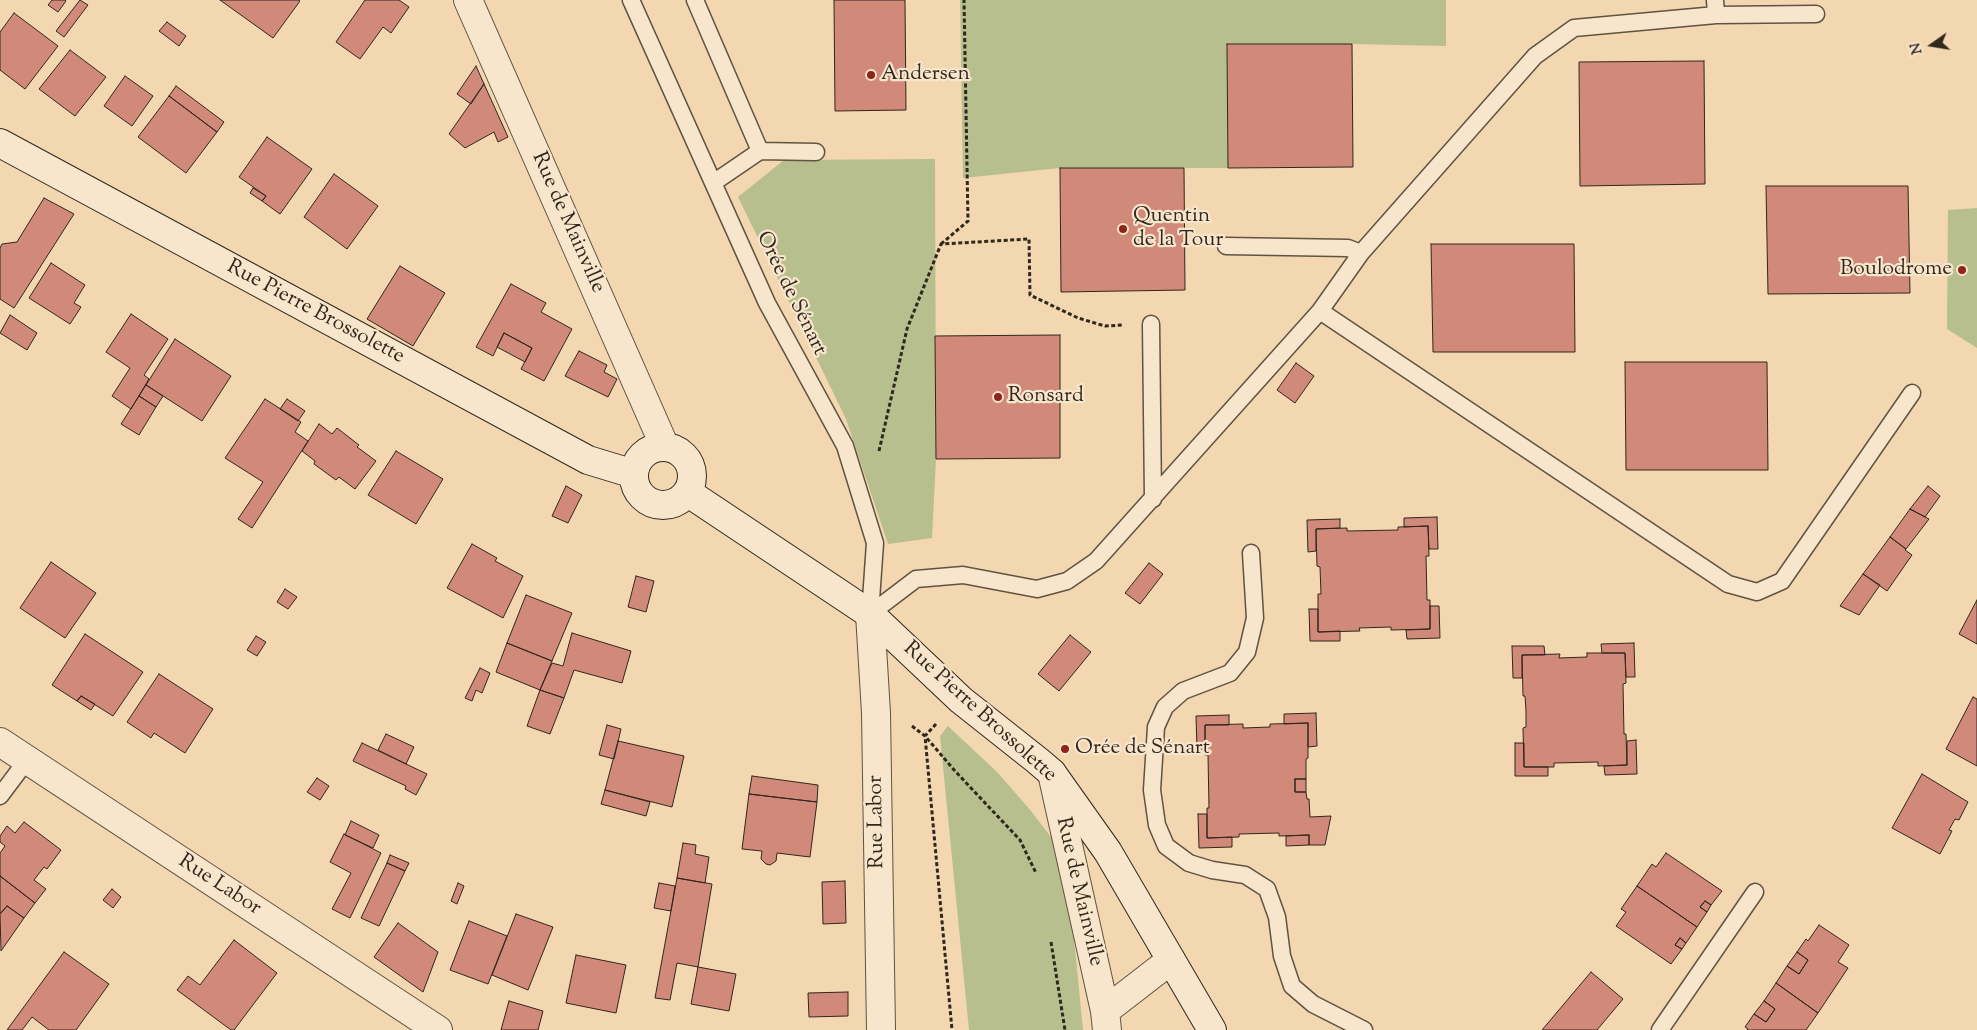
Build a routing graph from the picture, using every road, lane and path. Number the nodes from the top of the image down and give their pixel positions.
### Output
1 (468, 0) edge
2 (631, 0) edge
3 (695, 0) edge
4 (964, 0) edge
5 (1715, 7) edge
6 (1816, 14) dead end
7 (0, 143) edge
8 (760, 151) junction
9 (816, 152) dead end
10 (713, 183) junction
11 (941, 244) junction
12 (1226, 246) dead end
13 (1361, 253) junction
14 (1320, 311) junction
15 (1151, 324) joint
16 (1912, 393) dead end
17 (665, 446) junction
18 (878, 454) dead end
19 (634, 474) junction
20 (687, 492) junction
21 (1153, 499) junction
22 (1251, 553) dead end
23 (870, 614) junction
24 (961, 700) junction
25 (910, 724) dead end
26 (925, 736) junction
27 (0, 742) edge
28 (27, 760) junction
29 (1052, 773) junction
30 (0, 796) edge
31 (1036, 874) dead end
32 (1755, 892) dead end
33 (1051, 938) dead end
34 (1171, 960) junction
35 (1106, 1020) edge
36 (430, 1028) edge
37 (881, 1030) edge
38 (952, 1030) edge
39 (1065, 1030) edge
40 (1212, 1030) edge
41 (1364, 1030) edge
42 (1660, 1030) edge

1 - 17 street, Rue de Mainville
2 - 10 lane, Orée de Sénart
3 - 8 lane
4 - 11 path
5 - 6 lane
5 - 13 lane
7 - 19 street, Rue Pierre Brossolette
8 - 9 lane
8 - 10 lane
10 - 23 lane, Orée de Sénart
11 - 15 path
11 - 18 path
12 - 13 lane
13 - 14 lane
14 - 16 lane
14 - 21 lane
15 - 21 lane
17 - 19 street
17 - 20 street
19 - 20 street
20 - 23 street, Rue Pierre Brossolette
21 - 23 lane
22 - 41 lane
23 - 24 street, Rue Pierre Brossolette
23 - 37 street, Rue Labor
24 - 26 path
24 - 29 street, Rue Pierre Brossolette
25 - 26 path
26 - 31 path
26 - 38 path
27 - 28 street, Rue Labor
28 - 30 lane
28 - 36 street, Rue Labor
29 - 34 street, Rue Pierre Brossolette
29 - 35 street, Rue de Mainville
32 - 42 lane
33 - 39 path
34 - 35 street, Rue de Mainville
34 - 40 street, Rue Pierre Brossolette

